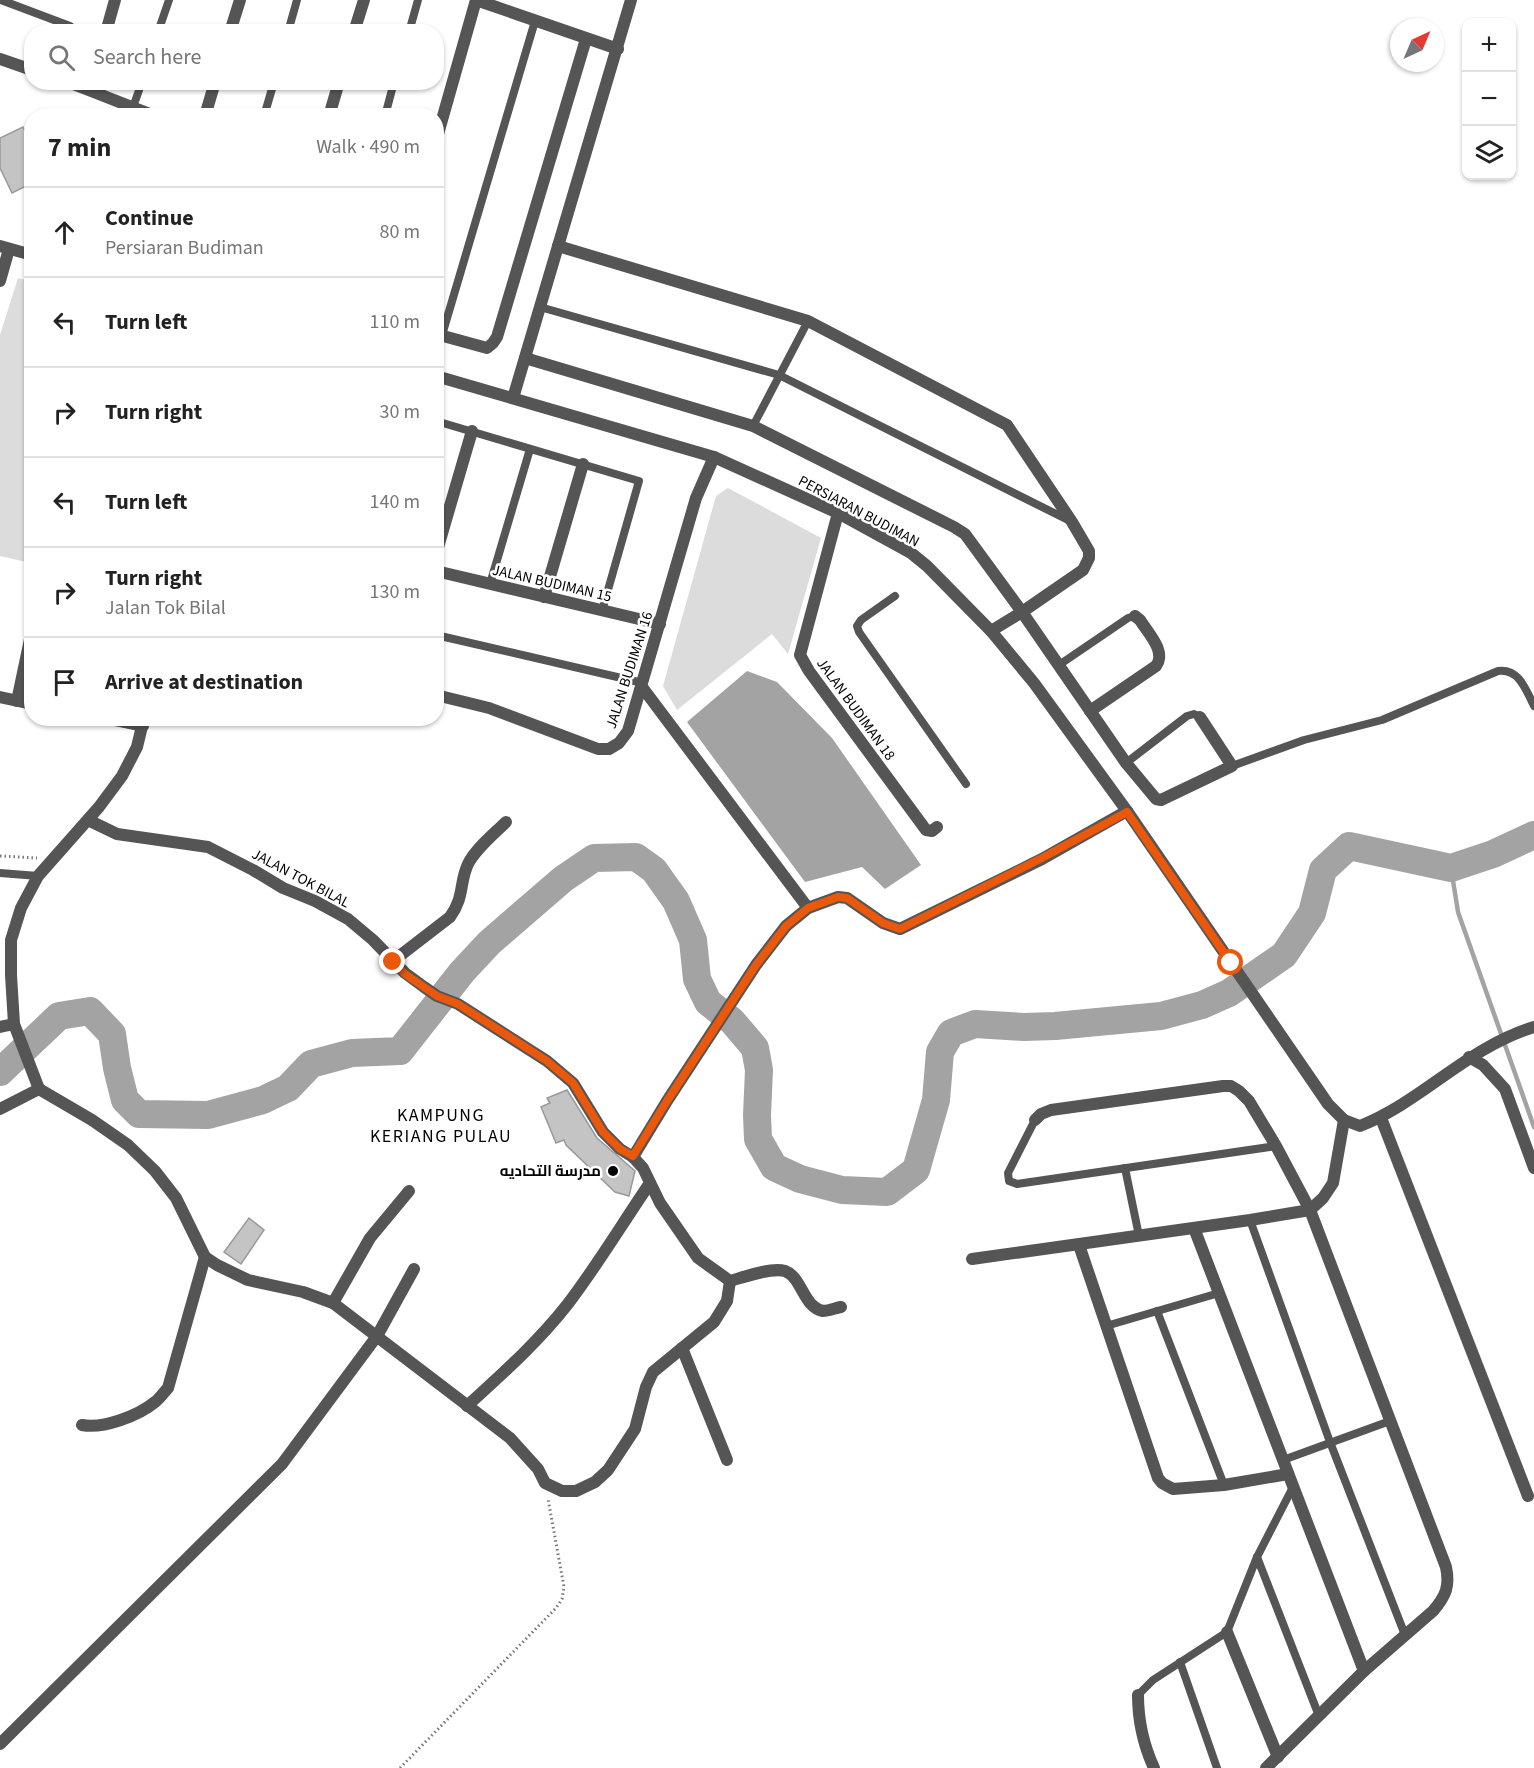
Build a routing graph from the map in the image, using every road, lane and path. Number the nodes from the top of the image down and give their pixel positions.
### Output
1 (1, 0) edge
2 (115, 0) edge
3 (169, 0) edge
4 (240, 0) edge
5 (297, 0) edge
6 (364, 0) edge
7 (418, 0) edge
8 (476, 0) edge
9 (632, 0) edge
10 (535, 21) junction
11 (65, 24) edge
12 (108, 24) edge
13 (161, 24) edge
14 (232, 24) edge
15 (290, 24) edge
16 (356, 24) edge
17 (411, 24) edge
18 (586, 39) junction
19 (618, 49) junction
20 (0, 59) edge
21 (24, 67) edge
22 (98, 90) edge
23 (139, 90) edge
24 (213, 90) edge
25 (272, 90) edge
26 (337, 90) edge
27 (392, 90) edge
28 (134, 107) joint
29 (207, 108) edge
30 (266, 108) edge
31 (331, 108) edge
32 (387, 108) edge
33 (444, 113) edge
34 (558, 246) junction
35 (5, 248) edge
36 (24, 253) edge
37 (0, 281) edge
38 (540, 307) junction
39 (444, 318) edge
40 (808, 321) junction
41 (444, 335) edge
42 (525, 358) junction
43 (779, 375) junction
44 (444, 378) edge
45 (513, 398) junction
46 (444, 423) edge
47 (753, 426) junction
48 (472, 432) junction
49 (530, 448) junction
50 (714, 457) junction
51 (583, 464) junction
52 (838, 513) junction
53 (1072, 522) junction
54 (444, 527) edge
55 (444, 574) edge
56 (490, 584) junction
57 (544, 597) junction
58 (895, 597) dead end
59 (602, 611) junction
60 (1022, 612) junction
61 (1135, 616) joint
62 (660, 624) junction
63 (991, 631) junction
64 (444, 636) edge
65 (1059, 665) junction
66 (24, 668) edge
67 (642, 685) junction
68 (0, 697) edge
69 (444, 697) edge
70 (17, 701) junction
71 (24, 702) edge
72 (1534, 706) edge
73 (1090, 711) junction
74 (1200, 717) joint
75 (143, 726) edge
76 (1126, 763) junction
77 (1232, 766) junction
78 (966, 784) dead end
79 (1127, 812) junction
80 (88, 820) junction
81 (506, 822) dead end
82 (937, 827) dead end
83 (0, 856) edge
84 (51, 861) junction
85 (0, 873) edge
86 (38, 876) junction
87 (808, 908) junction
88 (393, 962) junction
89 (14, 1024) junction
90 (0, 1027) edge
91 (1528, 1029) edge
92 (1469, 1057) junction
93 (37, 1085) junction
94 (0, 1109) edge
95 (1381, 1118) junction
96 (1035, 1120) joint
97 (1344, 1120) junction
98 (1276, 1146) junction
99 (633, 1156) junction
100 (1125, 1168) junction
101 (1534, 1168) edge
102 (650, 1184) junction
103 (410, 1191) dead end
104 (1310, 1210) junction
105 (1250, 1220) junction
106 (1194, 1228) junction
107 (1139, 1236) junction
108 (1079, 1245) junction
109 (206, 1257) junction
110 (972, 1260) dead end
111 (414, 1269) dead end
112 (730, 1281) junction
113 (1219, 1293) junction
114 (333, 1303) junction
115 (841, 1307) dead end
116 (1156, 1311) junction
117 (1106, 1326) junction
118 (377, 1336) junction
119 (682, 1348) junction
120 (468, 1406) junction
121 (1390, 1421) junction
122 (82, 1425) dead end
123 (1330, 1442) junction
124 (727, 1460) dead end
125 (1283, 1460) junction
126 (1288, 1474) junction
127 (545, 1483) junction
128 (1224, 1485) junction
129 (1293, 1487) junction
130 (1528, 1496) dead end
131 (1257, 1557) junction
132 (1227, 1632) junction
133 (1405, 1635) junction
134 (1180, 1662) junction
135 (1364, 1671) junction
136 (1138, 1695) joint
137 (1319, 1716) junction
138 (0, 1744) edge
139 (1278, 1757) junction
140 (400, 1768) edge
141 (1154, 1768) edge
142 (1217, 1768) edge
143 (1266, 1768) edge

1 - 11 lane
2 - 12 street
3 - 13 lane
4 - 14 street
5 - 15 lane
6 - 16 street
7 - 17 lane
8 - 10 street
8 - 33 street
9 - 19 street
10 - 18 street
10 - 39 lane
18 - 19 street
18 - 41 street
19 - 34 street
20 - 21 street
22 - 28 street
23 - 28 lane
24 - 29 street
25 - 30 lane
26 - 31 street
27 - 32 lane
34 - 38 street
34 - 40 street
35 - 36 street
35 - 37 street
38 - 42 street
38 - 43 lane
40 - 43 lane
40 - 53 street
42 - 45 street
42 - 47 street
43 - 47 lane
43 - 53 lane
44 - 45 street, PERSIARAN BUDIMAN
45 - 50 street, PERSIARAN BUDIMAN
46 - 48 lane
47 - 60 street
48 - 49 lane
48 - 54 street
49 - 51 lane
49 - 56 lane
50 - 52 street, PERSIARAN BUDIMAN
50 - 62 street, JALAN BUDIMAN 16
51 - 57 street
51 - 59 lane
52 - 63 street, PERSIARAN BUDIMAN
52 - 82 street, JALAN BUDIMAN 18
53 - 60 street
55 - 56 street, JALAN BUDIMAN 15
56 - 57 street, JALAN BUDIMAN 15
57 - 59 street, JALAN BUDIMAN 15
58 - 78 lane
59 - 62 street, JALAN BUDIMAN 15
60 - 63 street
60 - 65 street
61 - 65 lane
61 - 73 street
62 - 67 street, JALAN BUDIMAN 16
63 - 79 street, PERSIARAN BUDIMAN
64 - 67 lane
65 - 73 street
66 - 70 street
67 - 69 street, JALAN BUDIMAN 16
67 - 87 street
68 - 70 street
70 - 71 street
72 - 77 lane
73 - 76 street
74 - 76 lane
74 - 77 street
75 - 80 street
76 - 77 street
79 - 87 street
79 - 97 street, PERSIARAN BUDIMAN
80 - 84 street
80 - 88 street, JALAN TOK BILAL
81 - 88 street
83 - 84 path
84 - 86 street
85 - 86 lane
86 - 89 street
87 - 99 street
88 - 99 street, JALAN TOK BILAL
89 - 90 street
89 - 93 street
91 - 92 street
92 - 95 street
92 - 101 street
93 - 94 street
93 - 109 street
95 - 97 street
95 - 130 street
96 - 98 street
96 - 100 lane
97 - 104 street
98 - 100 lane
98 - 104 street
99 - 102 street
100 - 107 lane
102 - 112 street
102 - 120 street
103 - 114 street
104 - 105 street
104 - 121 street
105 - 106 street
105 - 123 lane
106 - 107 street
106 - 113 street
107 - 108 street
108 - 110 street
108 - 117 street
109 - 114 street
109 - 122 street
111 - 118 street
112 - 115 street
112 - 119 street
113 - 116 lane
113 - 125 street
114 - 118 street
116 - 117 lane
116 - 128 lane
117 - 128 street
118 - 120 street
118 - 138 street
119 - 124 street
119 - 127 street
120 - 127 street
121 - 123 lane
121 - 133 street
123 - 125 lane
123 - 133 lane
125 - 126 street
126 - 128 street
126 - 129 street
127 - 140 path
129 - 131 lane
129 - 135 street
131 - 132 lane
131 - 137 lane
132 - 134 lane
132 - 139 street
133 - 135 street
134 - 136 lane
134 - 142 lane
135 - 137 street
136 - 141 street
137 - 139 street
139 - 143 street

